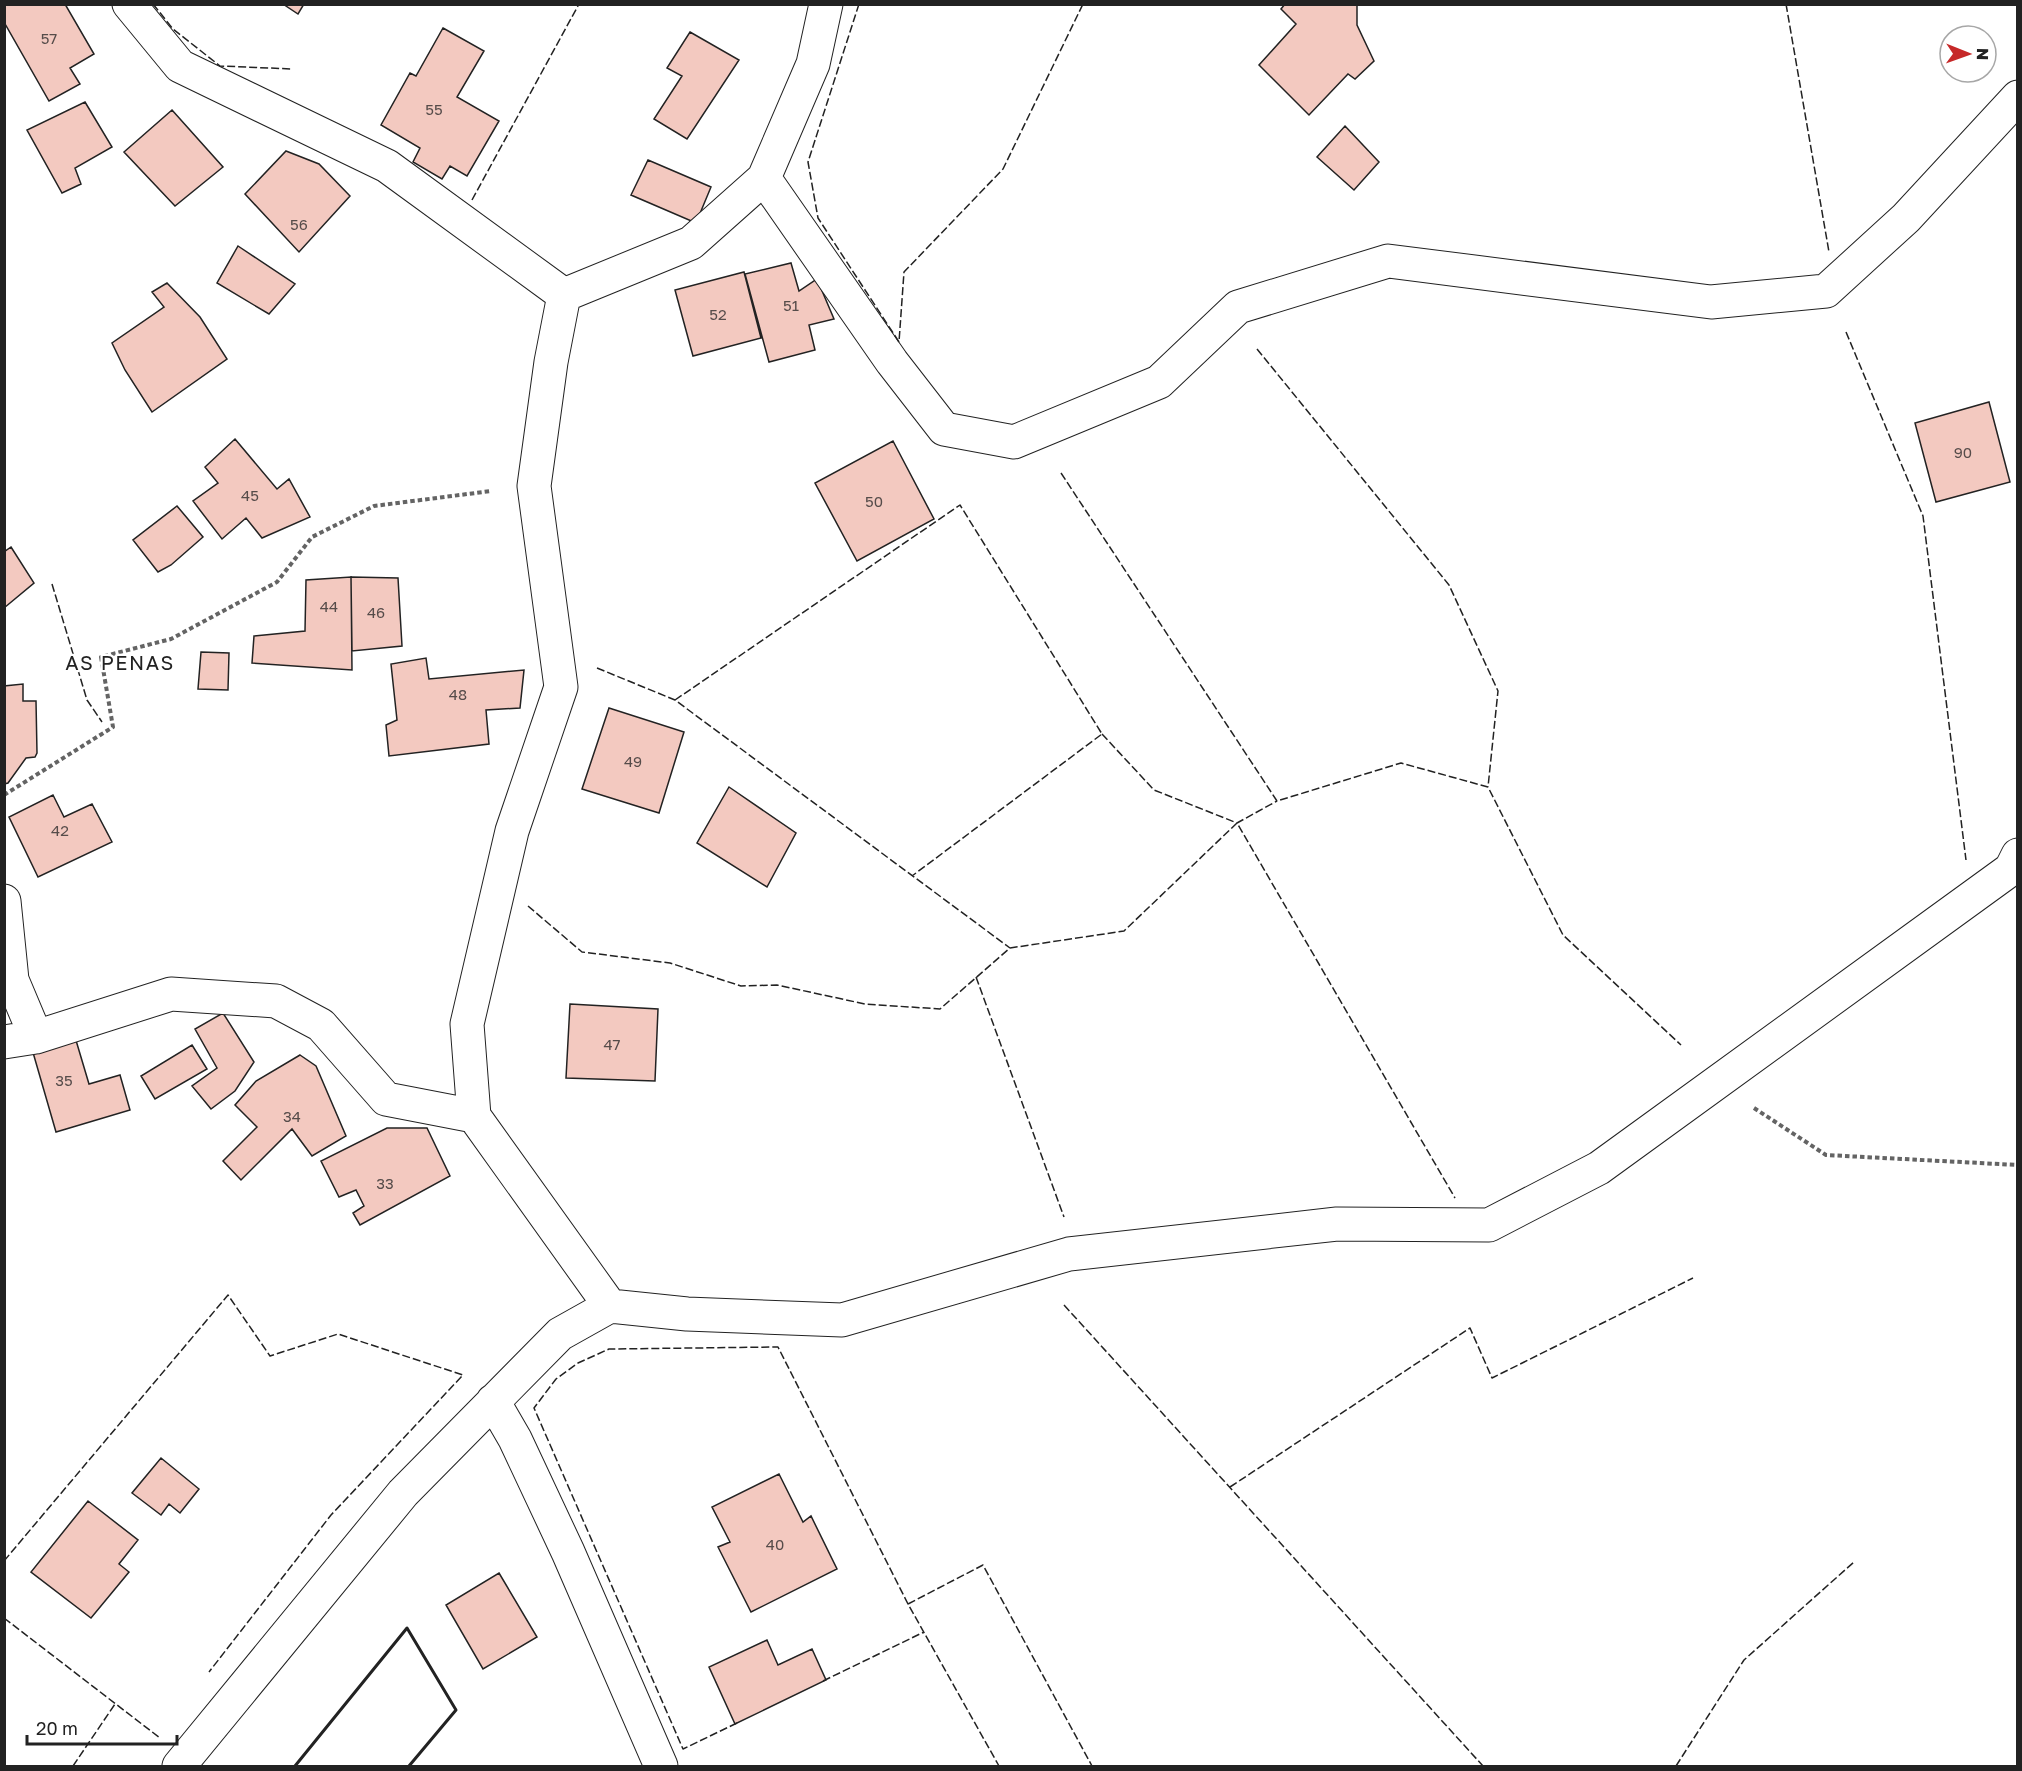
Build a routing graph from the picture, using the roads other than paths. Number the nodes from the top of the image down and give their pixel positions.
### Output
1 (129, 4) edge
2 (826, 4) edge
3 (2018, 97) edge
4 (764, 178) junction
5 (564, 295) junction
6 (2018, 855) edge
7 (4, 901) edge
8 (36, 1037) junction
9 (4, 1042) edge
10 (474, 1116) junction
11 (610, 1306) junction
12 (493, 1401) junction
13 (179, 1767) edge
14 (661, 1767) edge

1 - 5 street
2 - 4 street
3 - 4 street
4 - 5 street
5 - 10 street
6 - 11 street
7 - 8 street
8 - 9 street
8 - 10 street
10 - 11 street
11 - 12 street
12 - 13 street
12 - 14 street

